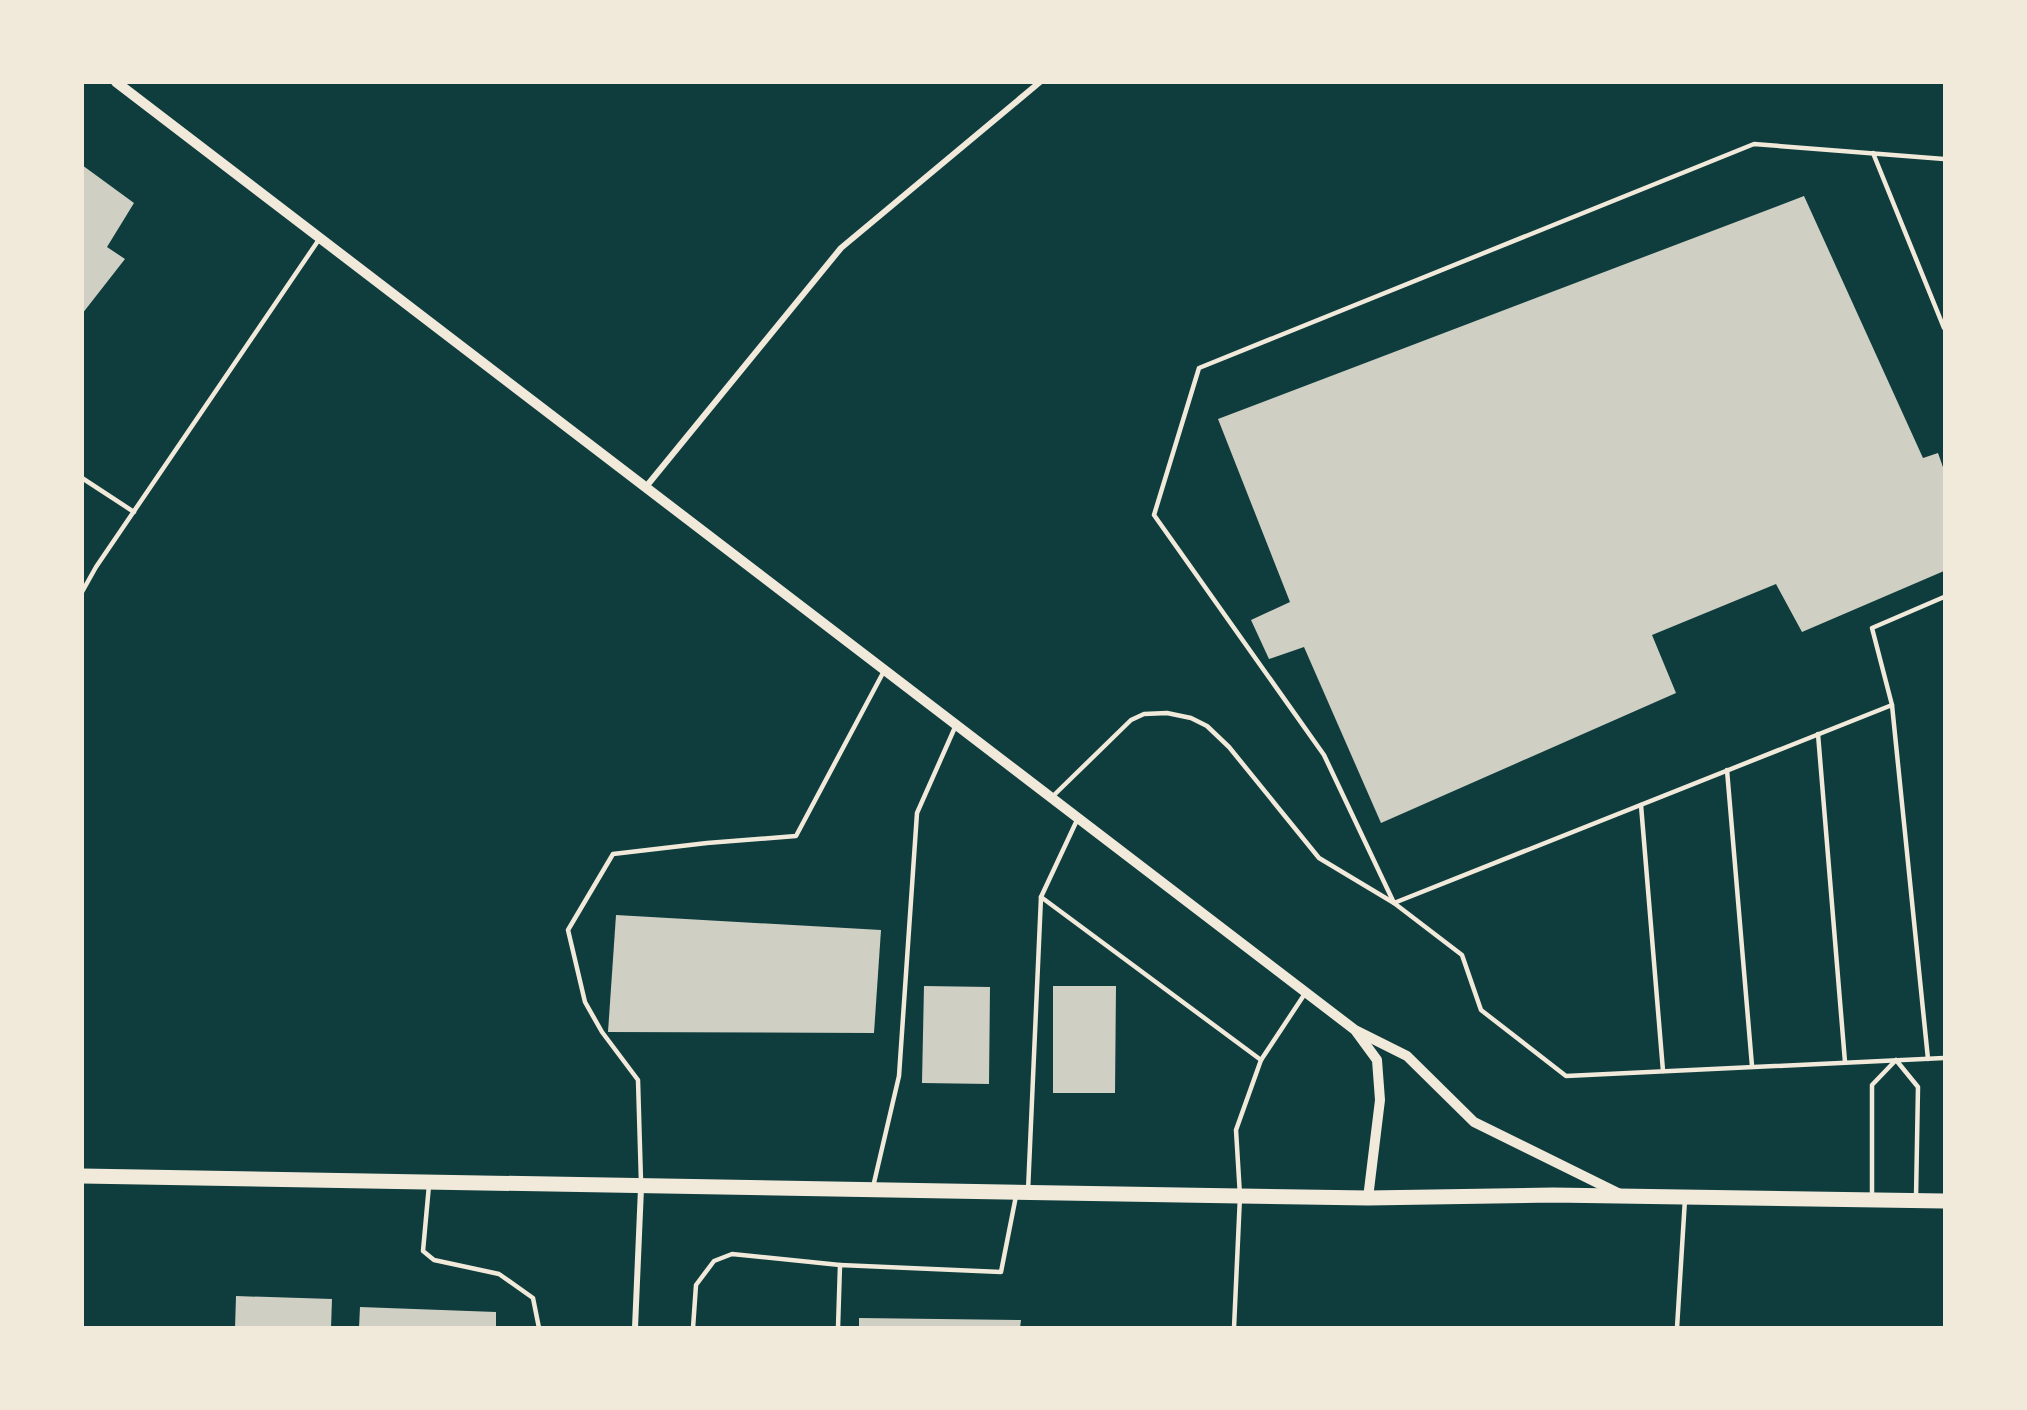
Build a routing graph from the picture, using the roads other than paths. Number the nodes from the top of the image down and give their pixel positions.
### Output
1 (116, 82) edge
2 (1037, 83) edge
3 (1873, 153) junction
4 (1944, 159) edge
5 (320, 238) junction
6 (1944, 328) edge
7 (82, 478) edge
8 (645, 488) junction
9 (134, 512) junction
10 (83, 590) edge
11 (1944, 597) edge
12 (885, 670) junction
13 (1892, 705) junction
14 (956, 725) junction
15 (1818, 734) junction
16 (1727, 770) junction
17 (1051, 798) junction
18 (1641, 805) junction
19 (1078, 818) junction
20 (1041, 897) junction
21 (1394, 903) junction
22 (1306, 992) junction
23 (1355, 1030) junction
24 (1944, 1058) edge
25 (1928, 1059) junction
26 (1261, 1060) junction
27 (1896, 1060) junction
28 (1845, 1062) junction
29 (1752, 1066) junction
30 (1663, 1071) junction
31 (82, 1176) edge
32 (429, 1183) junction
33 (641, 1188) junction
34 (872, 1191) junction
35 (1022, 1193) junction
36 (1240, 1196) junction
37 (1625, 1196) junction
38 (1685, 1197) junction
39 (1368, 1198) junction
40 (1872, 1200) junction
41 (1916, 1201) junction
42 (1944, 1201) edge
43 (840, 1265) junction
44 (539, 1328) edge
45 (635, 1328) edge
46 (693, 1328) edge
47 (838, 1328) edge
48 (1234, 1328) edge
49 (1677, 1328) edge

1 - 5 street
2 - 8 street
3 - 4 lane
3 - 6 lane
3 - 21 lane
5 - 8 street
5 - 9 lane
7 - 9 lane
8 - 12 street
9 - 10 lane
11 - 13 lane
12 - 14 street
12 - 33 lane
13 - 15 lane
13 - 25 lane
14 - 17 street
14 - 34 lane
15 - 16 lane
15 - 28 lane
16 - 18 lane
16 - 29 lane
17 - 19 street
17 - 21 lane
18 - 21 lane
18 - 30 lane
19 - 20 lane
19 - 22 street
20 - 26 lane
20 - 35 lane
21 - 30 lane
22 - 23 street
22 - 26 lane
23 - 37 street
23 - 39 street
24 - 25 lane
25 - 27 lane
26 - 36 lane
27 - 28 lane
27 - 40 lane
27 - 41 lane
28 - 29 lane
29 - 30 lane
31 - 32 main road
32 - 33 main road
32 - 44 lane
33 - 34 main road
33 - 45 street
34 - 35 main road
35 - 36 main road
35 - 43 lane
36 - 39 main road
36 - 48 lane
37 - 38 main road
37 - 39 main road
38 - 40 main road
38 - 49 lane
40 - 41 main road
41 - 42 main road
43 - 46 lane
43 - 47 lane

